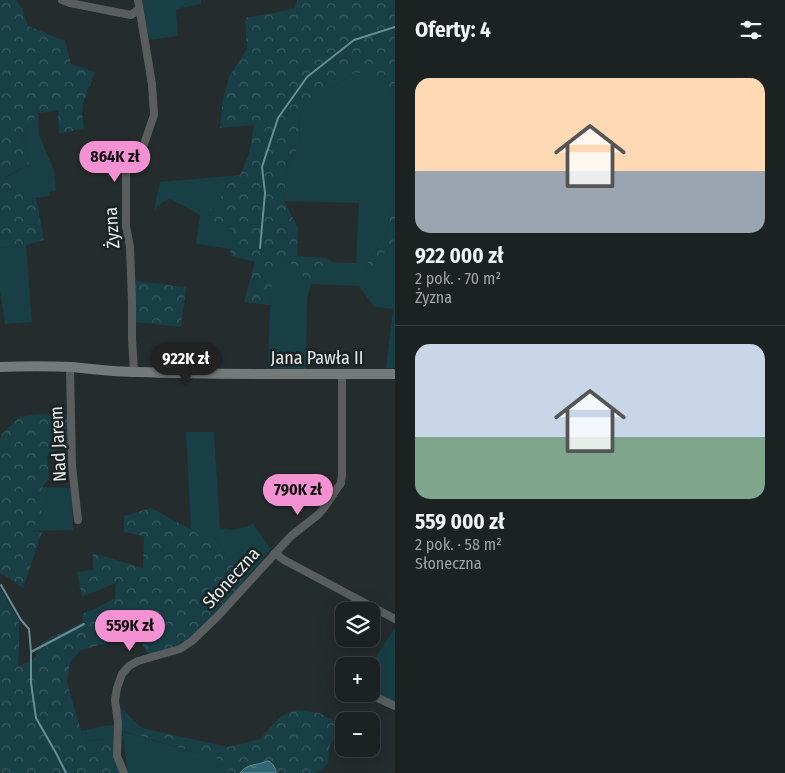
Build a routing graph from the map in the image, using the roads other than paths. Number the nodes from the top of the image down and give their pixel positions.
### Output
1 (62, 0) edge
2 (138, 0) edge
3 (139, 9) junction
4 (0, 367) edge
5 (70, 367) junction
6 (134, 372) junction
7 (342, 374) junction
8 (395, 374) edge
9 (78, 520) dead end
10 (275, 553) junction
11 (395, 619) edge
12 (380, 699) edge
13 (395, 706) edge
14 (124, 773) edge

1 - 3 street
2 - 3 street, Żyzna
3 - 6 street, Żyzna
4 - 5 street
5 - 6 street
5 - 9 street, Nad Jarem
6 - 7 street, Jana Pawła II
7 - 8 street, Jana Pawła II
7 - 10 street, Słoneczna
10 - 11 street
10 - 14 street, Słoneczna
12 - 13 street

